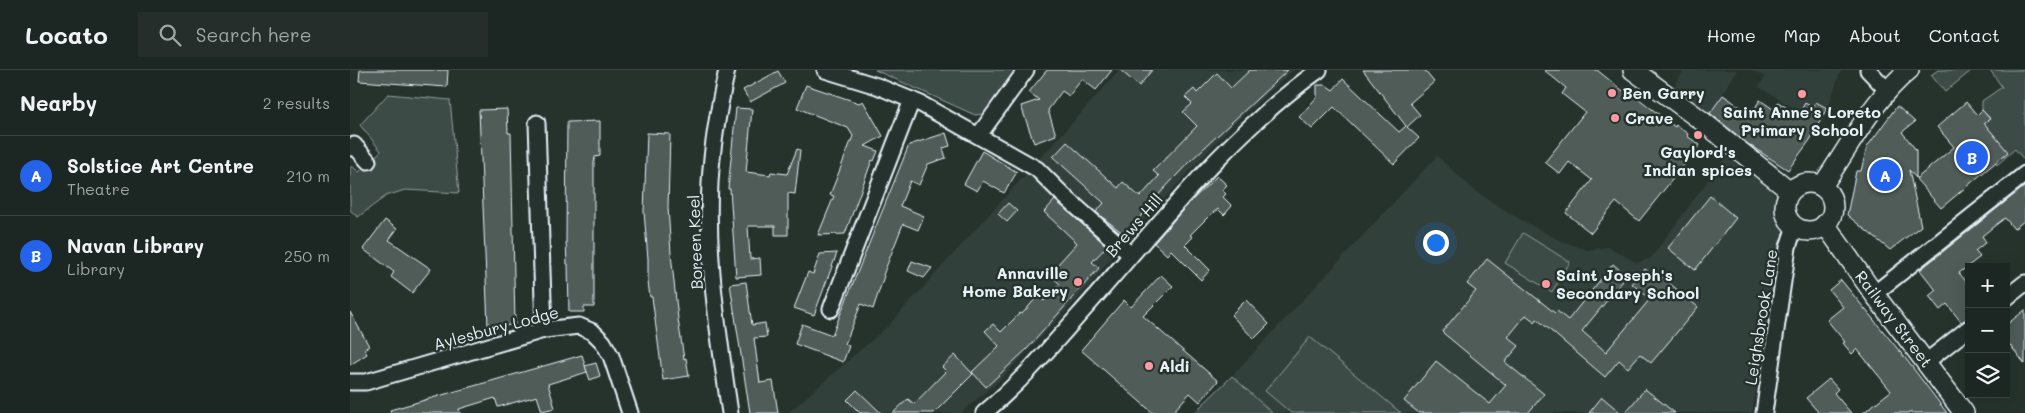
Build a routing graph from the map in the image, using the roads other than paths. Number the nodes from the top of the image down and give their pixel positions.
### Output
1 (727, 70) edge
2 (825, 70) edge
3 (1026, 70) edge
4 (1319, 70) edge
5 (1633, 70) edge
6 (1868, 70) edge
7 (1909, 70) edge
8 (862, 75) edge
9 (1887, 90) junction
10 (912, 100) junction
11 (537, 123) dead end
12 (979, 135) junction
13 (350, 148) edge
14 (368, 161) dead end
15 (2025, 174) edge
16 (1822, 186) junction
17 (1790, 191) junction
18 (1825, 224) junction
19 (1795, 226) junction
20 (1131, 254) junction
21 (2025, 283) edge
22 (1874, 294) junction
23 (2010, 295) edge
24 (831, 309) dead end
25 (544, 330) junction
26 (1965, 331) edge
27 (1926, 362) junction
28 (350, 382) edge
29 (630, 413) edge
30 (730, 413) edge
31 (984, 413) edge
32 (1764, 413) edge
33 (1964, 413) edge

1 - 30 street, Boreen Keel
2 - 8 street
3 - 12 street
4 - 20 street, Brews Hill
5 - 17 main road
6 - 9 street
7 - 9 main road
8 - 10 street
9 - 16 main road
10 - 12 street
10 - 24 street
11 - 25 street
12 - 20 street
13 - 14 street
15 - 22 street
16 - 17 main road
16 - 18 main road
17 - 19 main road
18 - 19 main road
18 - 22 main road, Railway Street
19 - 32 street, Leighsbrook Lane
20 - 31 street, Brews Hill
21 - 23 street
22 - 27 main road, Railway Street
25 - 28 street, Aylesbury Lodge
25 - 29 street, Aylesbury Lodge
26 - 27 street
27 - 33 main road, Railway Street

